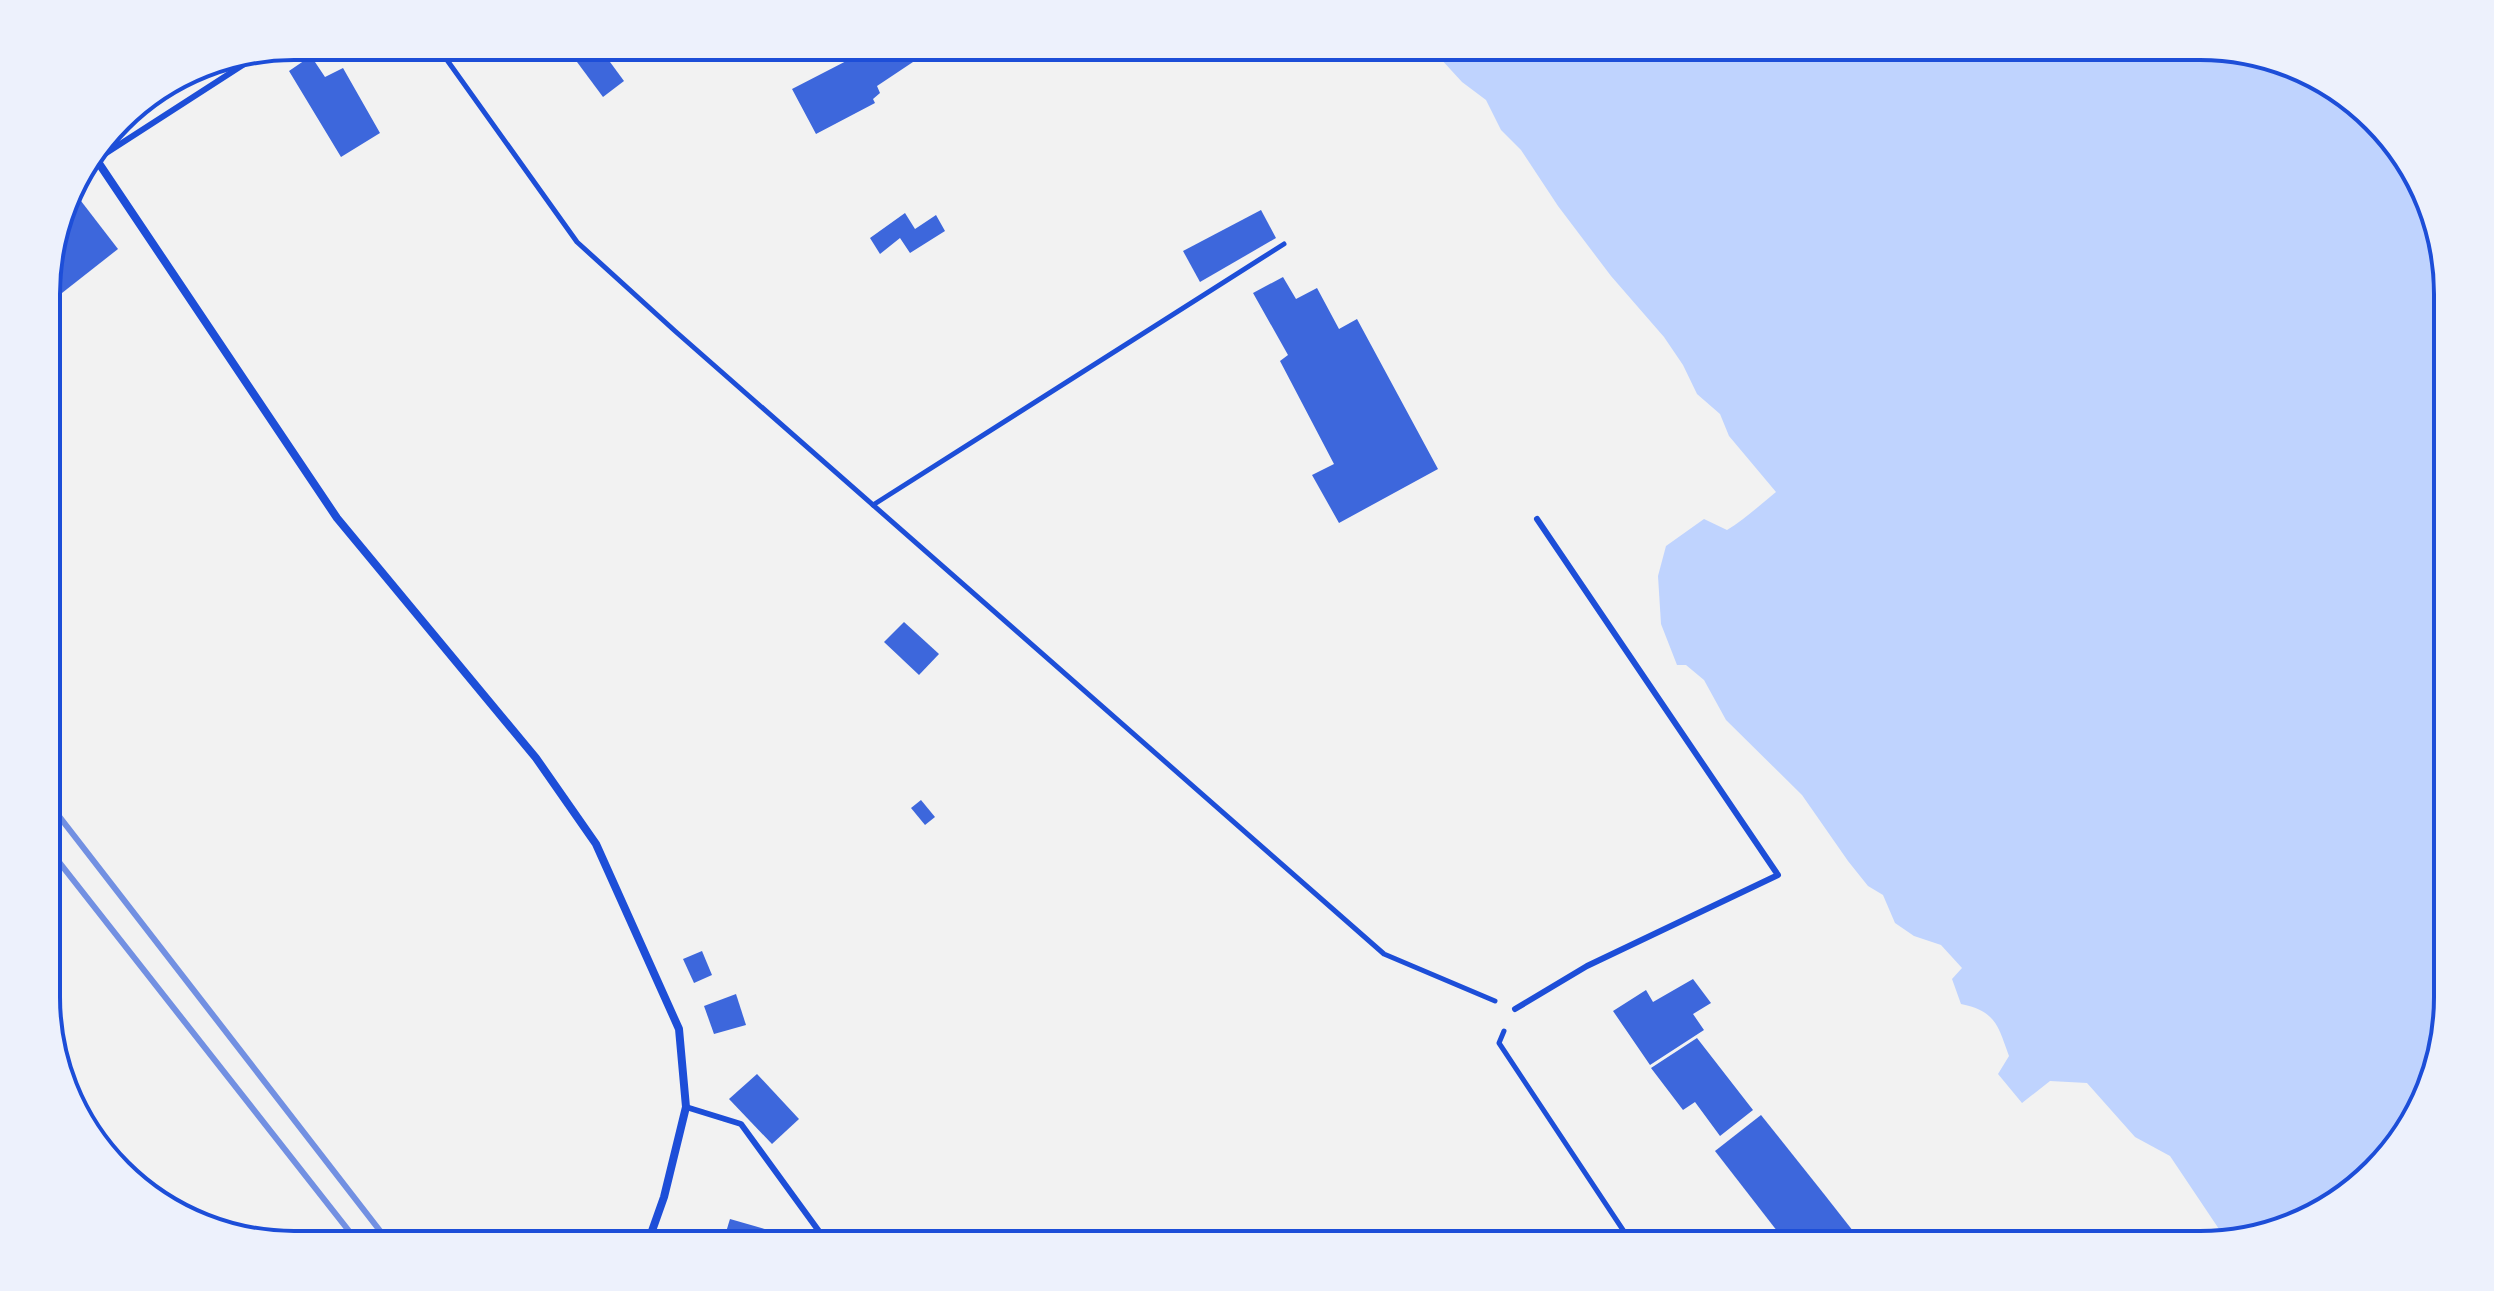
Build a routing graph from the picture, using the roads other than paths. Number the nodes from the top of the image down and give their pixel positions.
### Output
1 (239, 67) edge
2 (113, 147) edge
3 (99, 164) edge
4 (1537, 519) dead end
5 (1515, 1009) road end
6 (686, 1107) junction
7 (652, 1231) edge
8 (819, 1231) edge

1 - 2 lane
3 - 6 street
4 - 5 lane
6 - 7 street
6 - 8 lane

